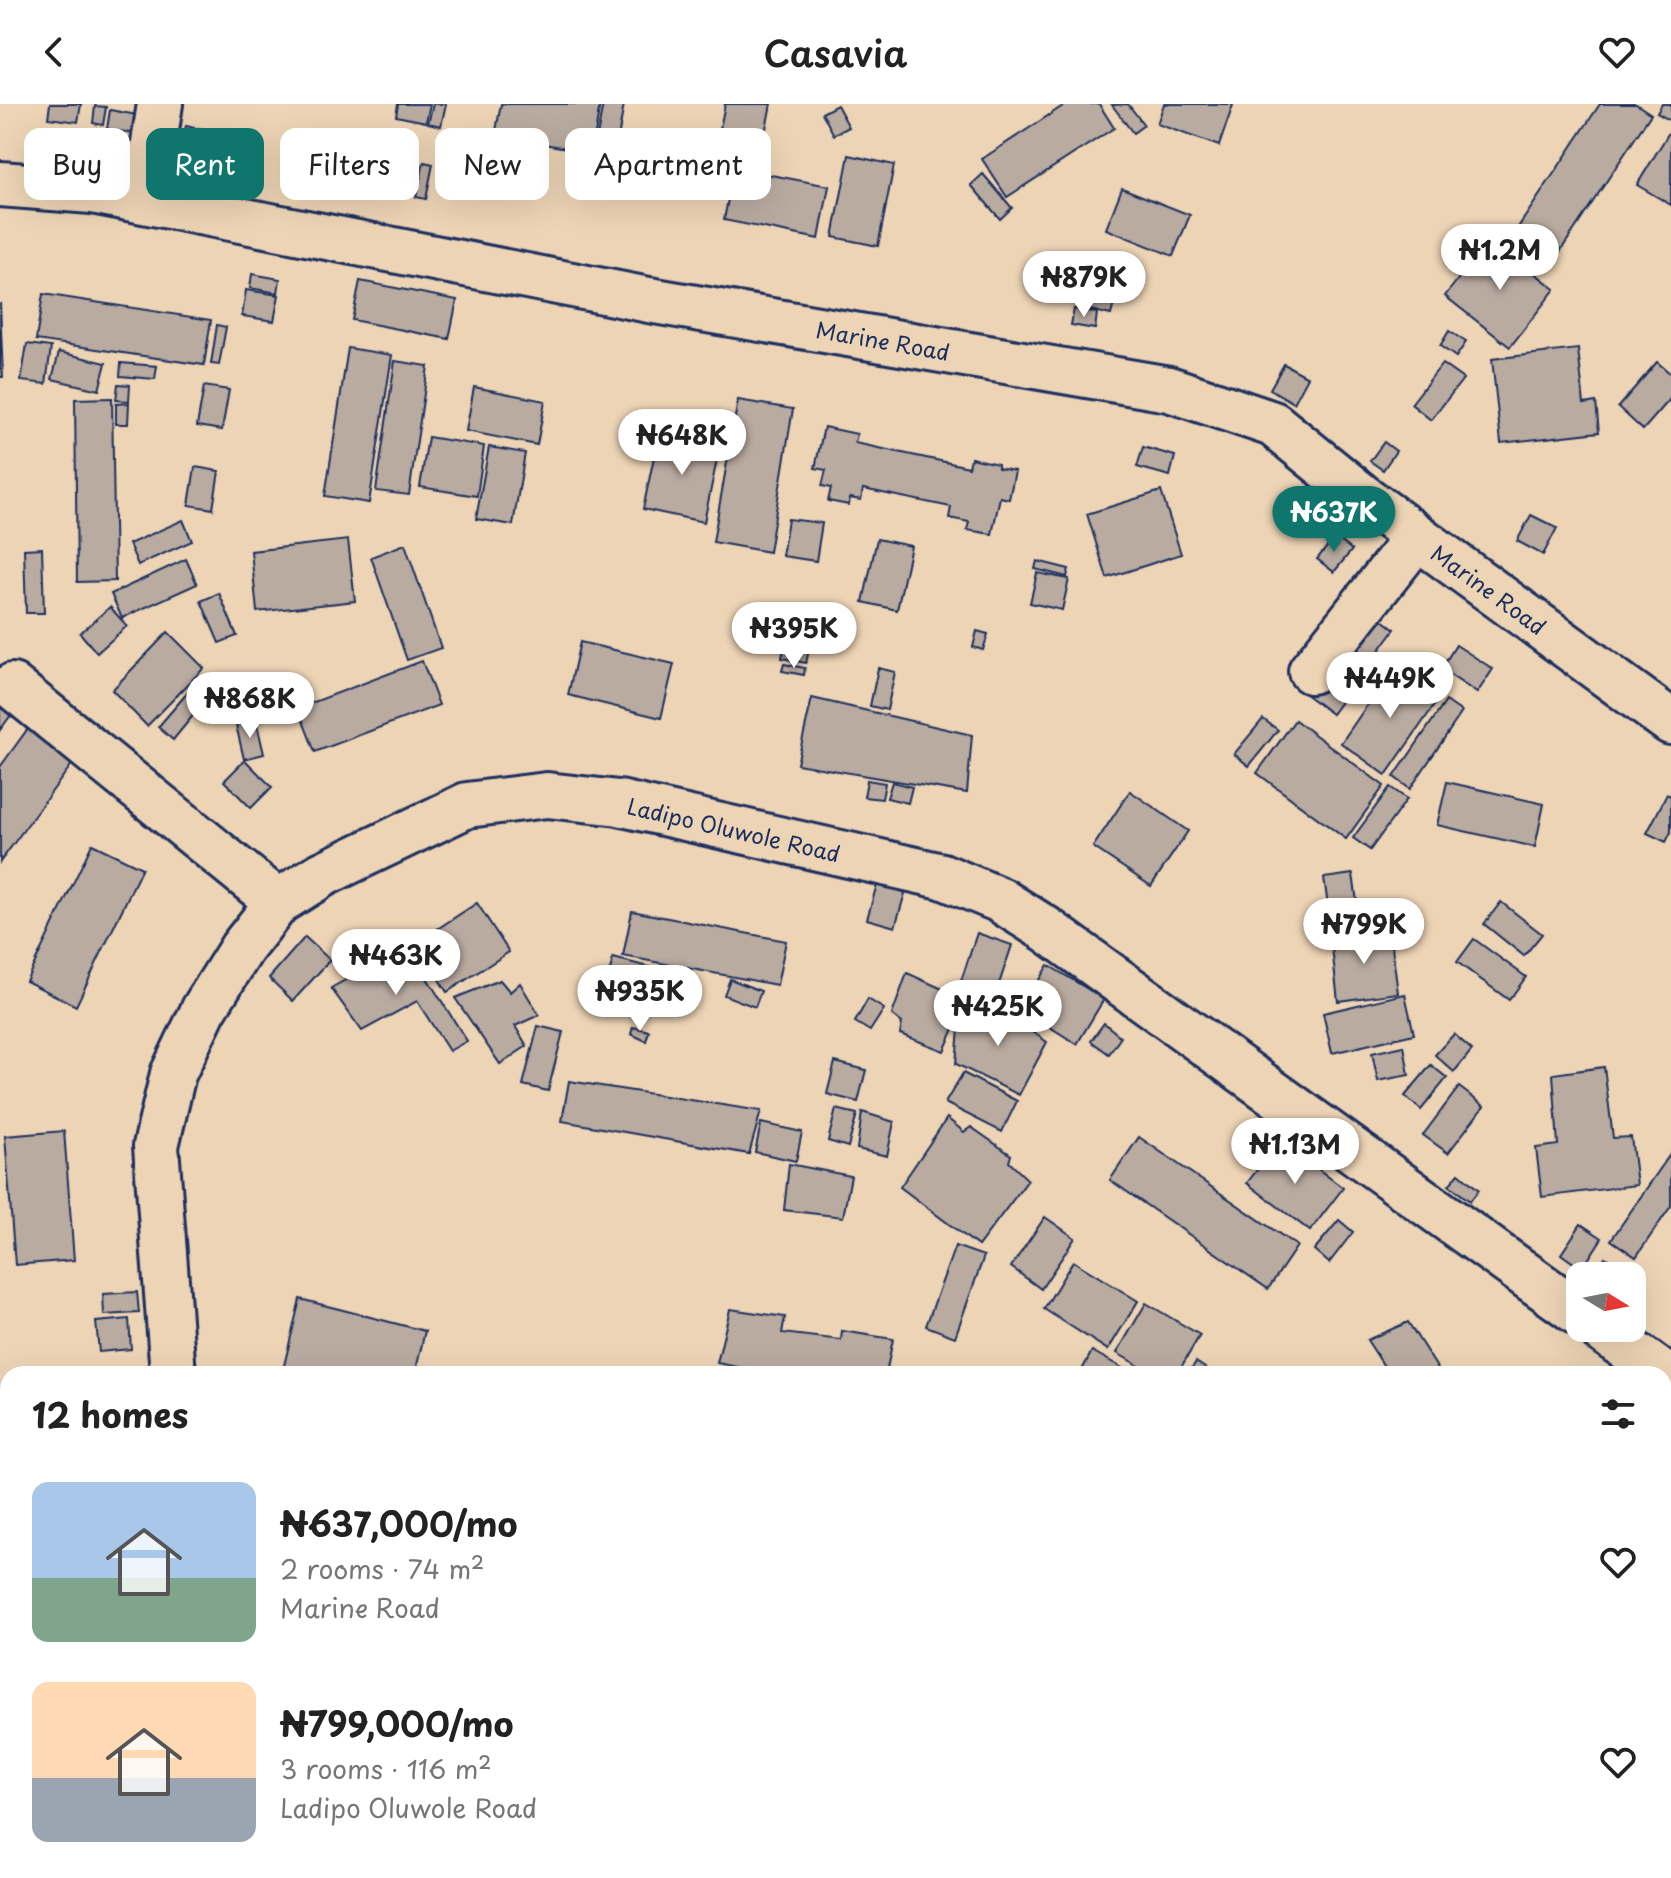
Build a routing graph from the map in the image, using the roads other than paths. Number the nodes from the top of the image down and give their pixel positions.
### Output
1 (160, 104) edge
2 (0, 184) edge
3 (145, 201) junction
4 (1417, 537) junction
5 (1311, 671) dead end
6 (12, 686) dead end
7 (1671, 722) edge
8 (278, 902) junction
9 (1566, 1304) edge
10 (1617, 1342) edge
11 (172, 1366) edge
12 (1649, 1366) edge

1 - 3 street
2 - 3 street, Marine Road
3 - 4 street, Marine Road
4 - 5 street
4 - 7 street, Marine Road
6 - 8 street
8 - 9 street, Ladipo Oluwole Road
8 - 11 street, Ladipo Oluwole Road
10 - 12 street

